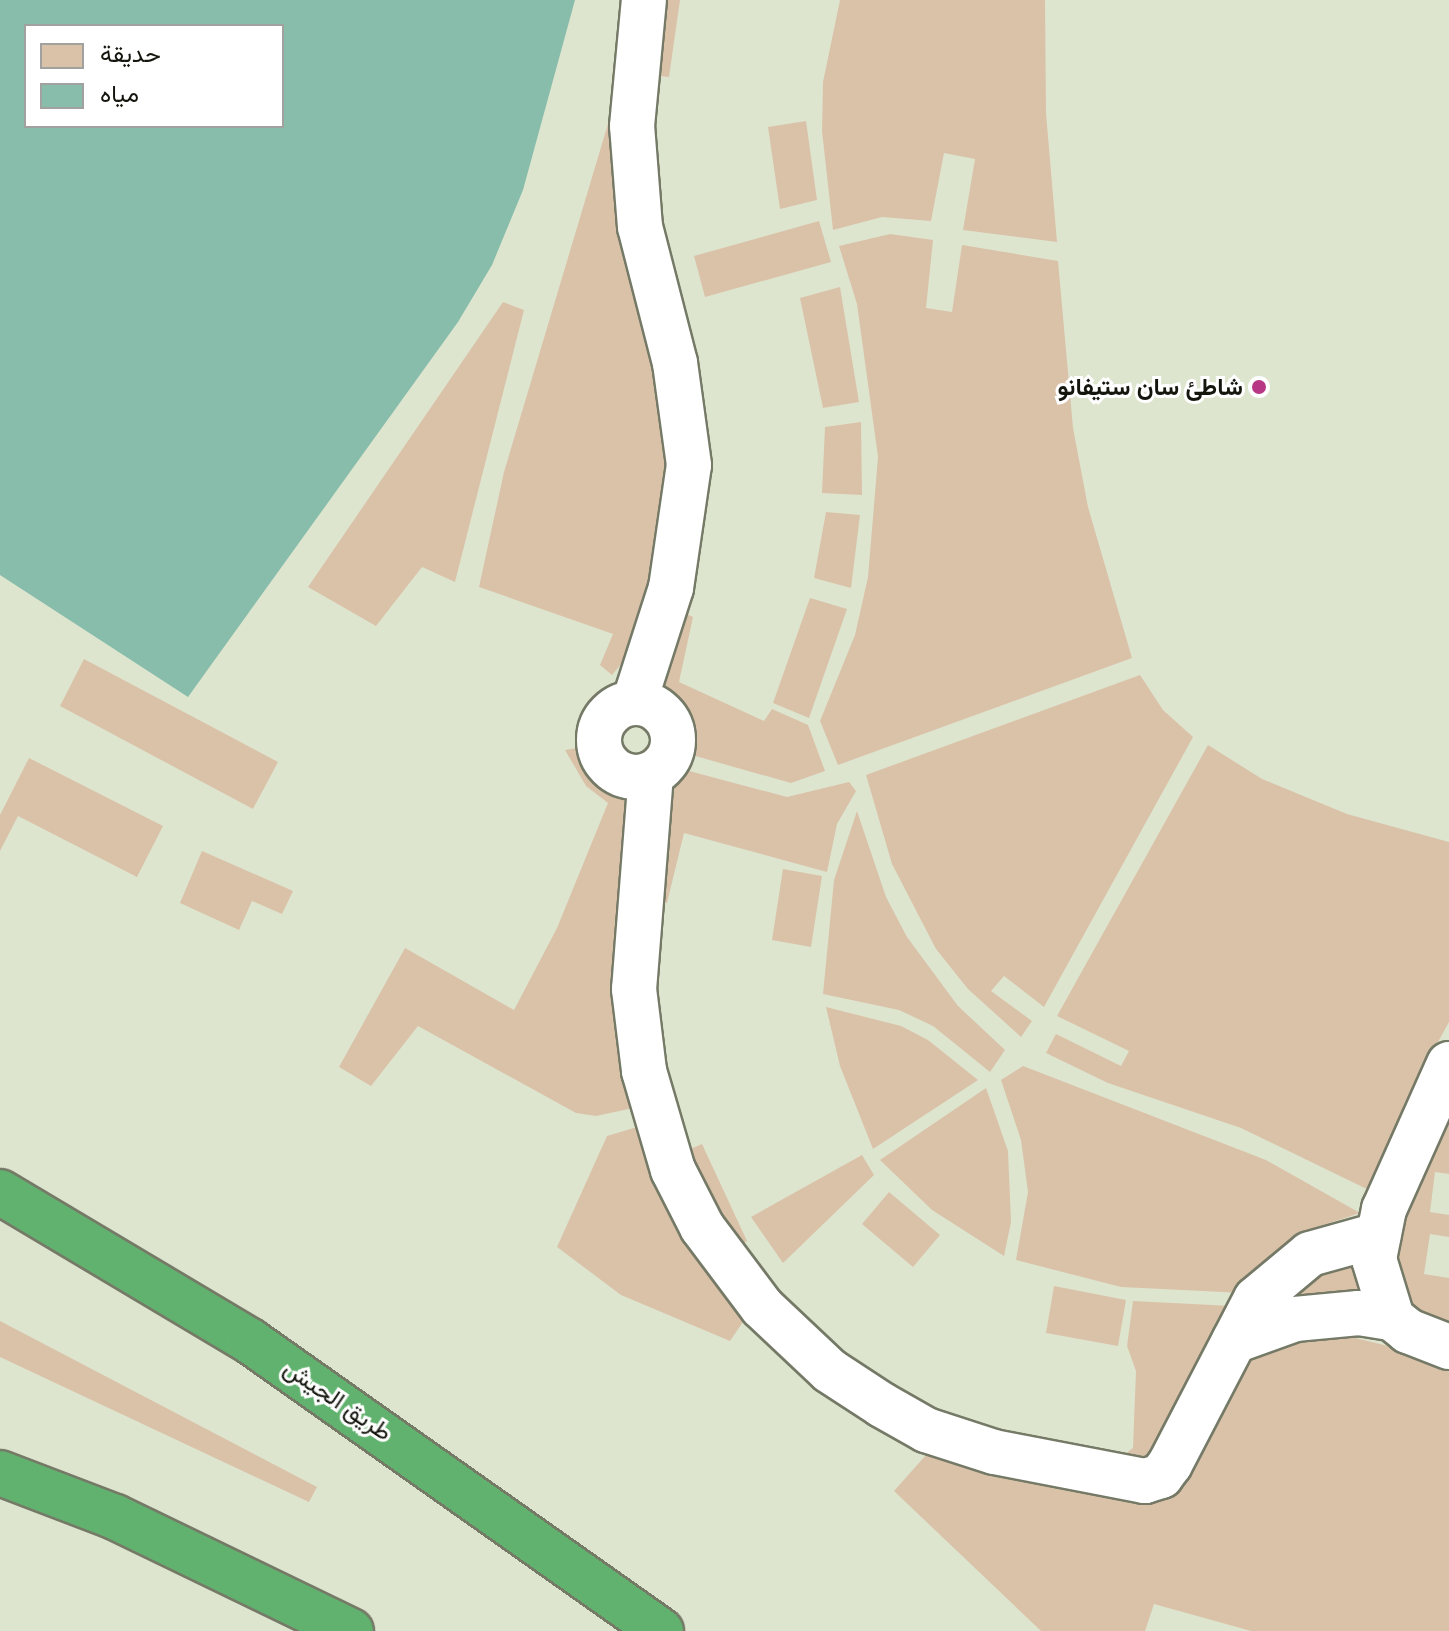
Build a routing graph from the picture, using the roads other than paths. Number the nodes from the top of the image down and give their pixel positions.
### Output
1 (644, 0) edge
2 (1449, 1064) edge
3 (0, 1192) edge
4 (1378, 1235) junction
5 (1392, 1318) junction
6 (1234, 1341) junction
7 (1449, 1347) edge
8 (0, 1473) edge
9 (351, 1631) edge
10 (661, 1631) edge

1 - 6 street
2 - 4 street
3 - 10 highway, طريق الجيش
4 - 5 street
4 - 6 street
5 - 6 street
5 - 7 street
8 - 9 highway

